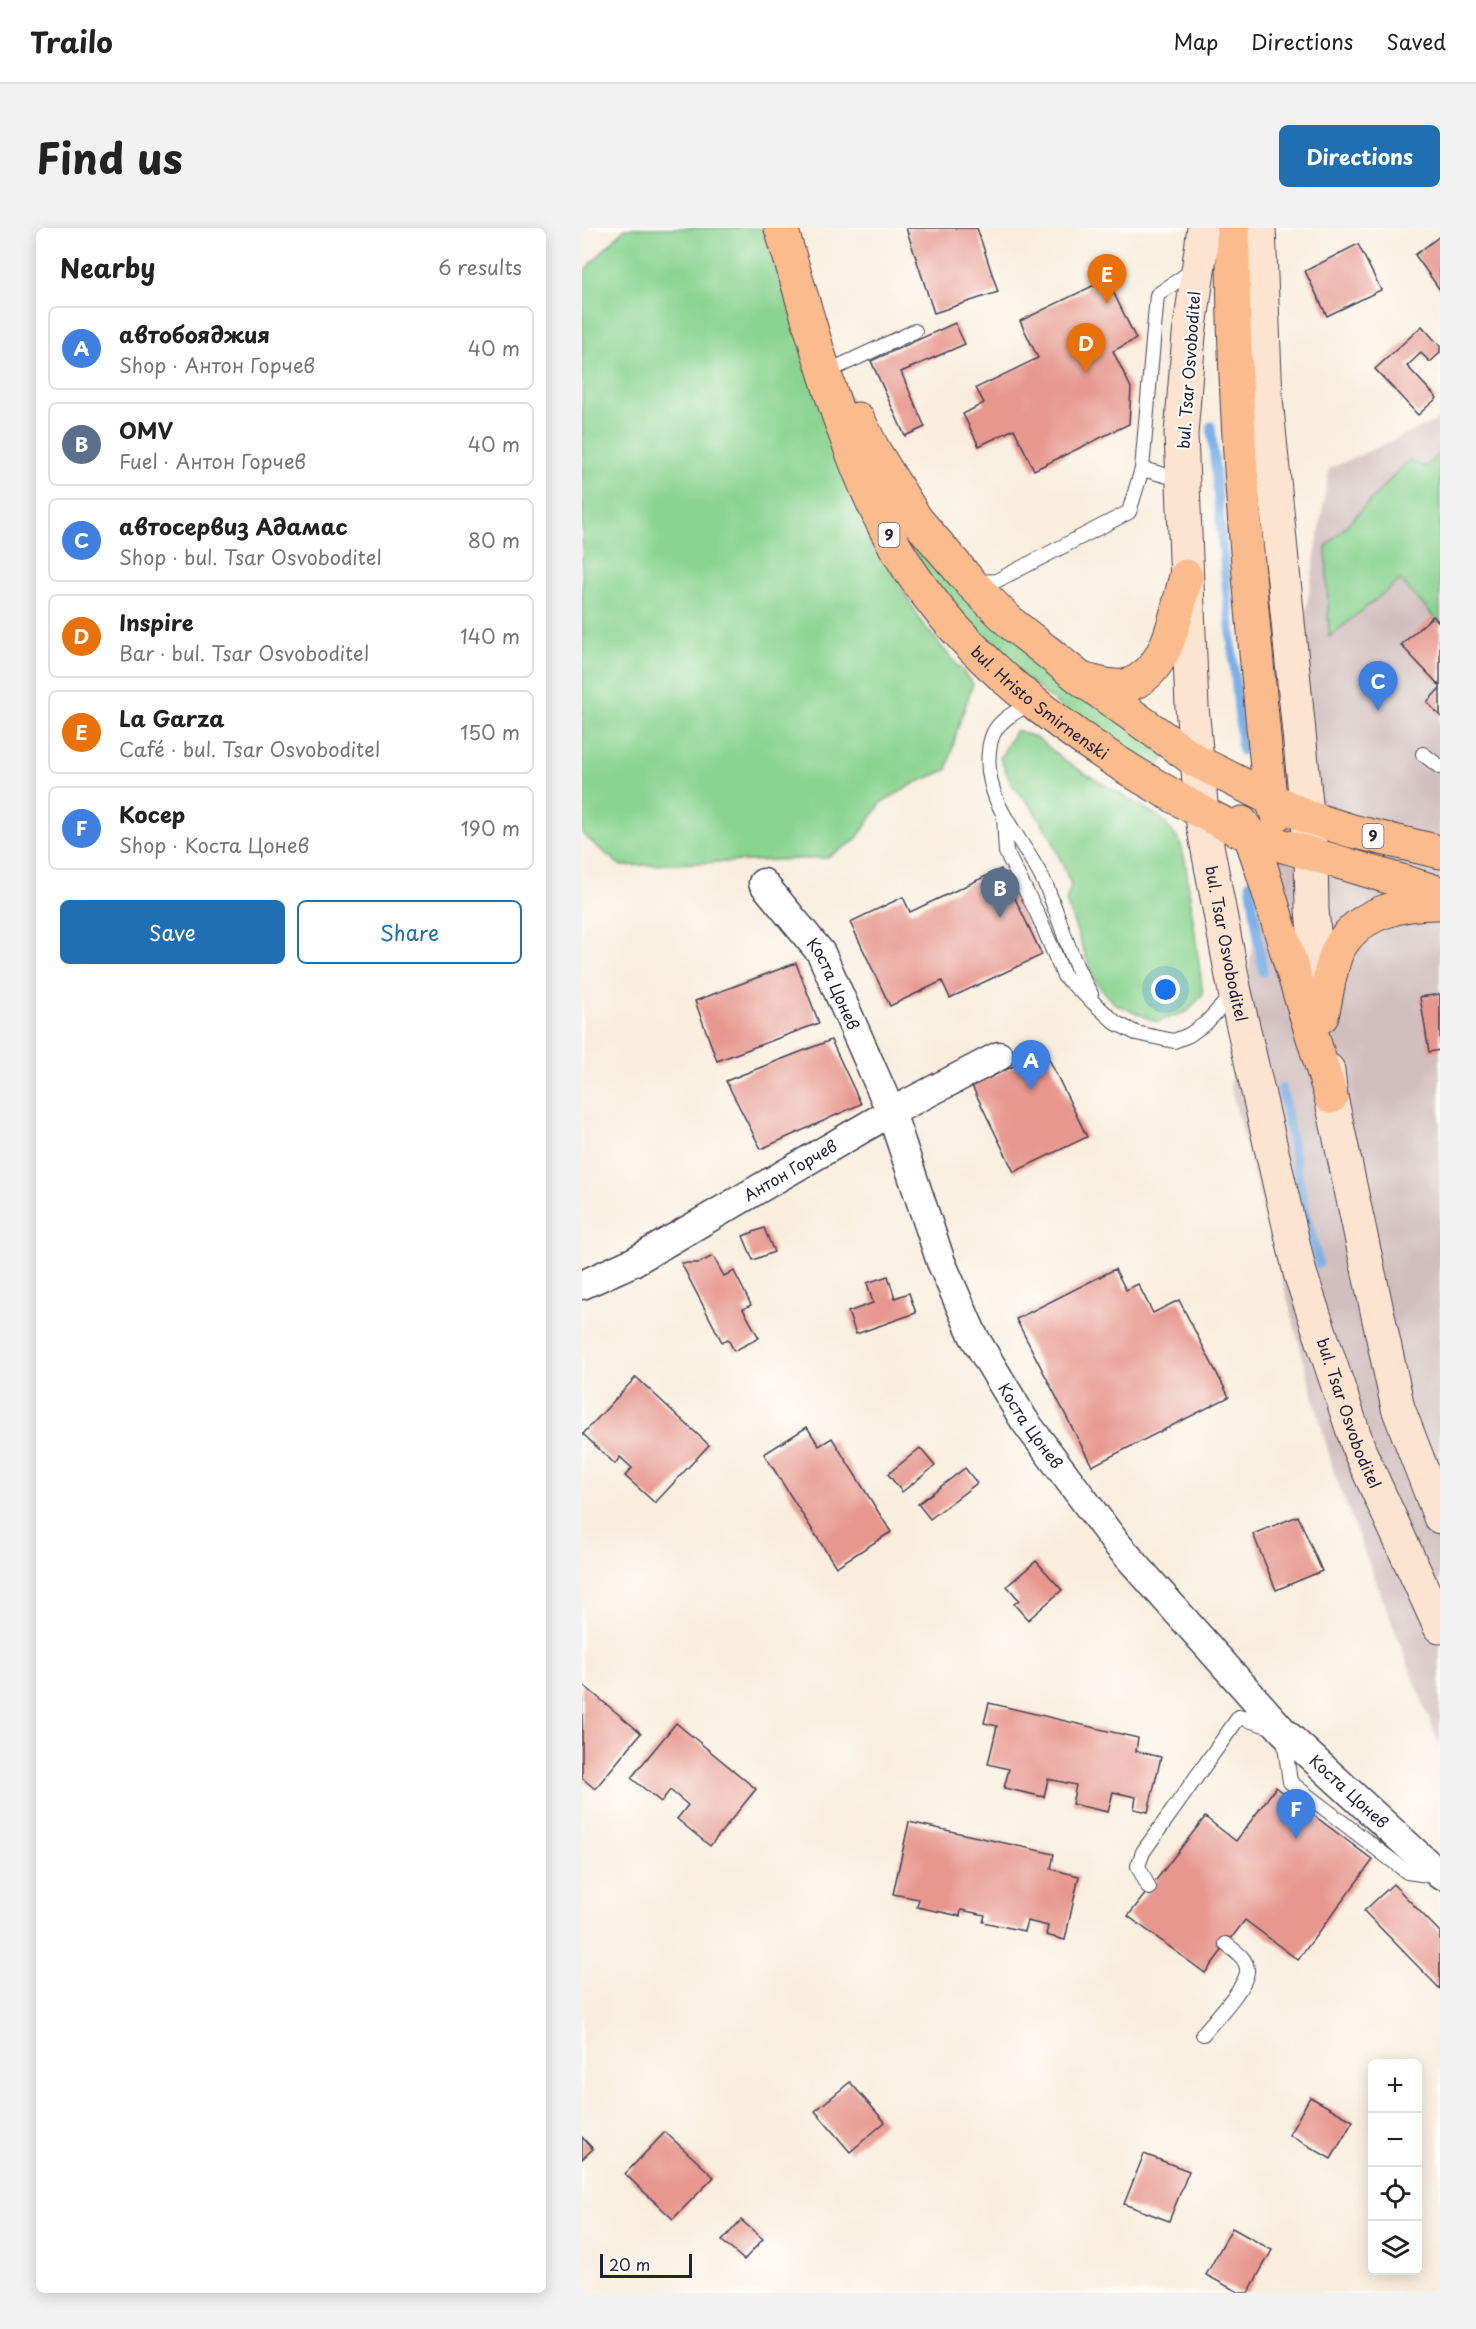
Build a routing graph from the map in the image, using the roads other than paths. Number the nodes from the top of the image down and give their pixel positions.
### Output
1 (781, 228) edge
2 (1204, 228) edge
3 (1233, 228) edge
4 (1258, 228) edge
5 (1197, 266) junction
6 (813, 328) junction
7 (915, 331) dead end
8 (833, 369) junction
9 (1142, 469) junction
10 (1183, 480) junction
11 (1186, 576) junction
12 (970, 582) junction
13 (1080, 678) junction
14 (1033, 702) junction
15 (1423, 754) dead end
16 (1196, 760) junction
17 (1440, 767) edge
18 (1270, 797) junction
19 (1202, 814) junction
20 (1004, 817) junction
21 (1307, 817) junction
22 (1250, 835) junction
23 (1440, 852) edge
24 (1311, 854) junction
25 (763, 883) dead end
26 (1440, 893) edge
27 (1440, 903) edge
28 (1234, 992) junction
29 (1102, 1011) junction
30 (1322, 1016) junction
31 (999, 1056) dead end
32 (1331, 1097) junction
33 (891, 1112) junction
34 (582, 1285) edge
35 (1440, 1517) edge
36 (1440, 1627) edge
37 (1283, 1731) junction
38 (1439, 1877) edge
39 (1149, 1888) dead end
40 (1226, 1944) dead end
41 (1203, 2034) dead end

1 - 6 main road, bul. Hristo Smirnenski / 9
2 - 5 main road, bul. Tsar Osvoboditel
3 - 18 main road
4 - 21 main road
5 - 9 lane
5 - 10 main road, bul. Tsar Osvoboditel
6 - 8 main road, bul. Hristo Smirnenski / 9
6 - 14 main road, bul. Hristo Smirnenski / 9
7 - 8 lane
8 - 12 main road, bul. Hristo Smirnenski / 9
9 - 10 lane
9 - 12 lane
10 - 11 main road, bul. Tsar Osvoboditel
11 - 13 main road
11 - 16 main road, bul. Tsar Osvoboditel
12 - 13 main road, bul. Hristo Smirnenski / 9
13 - 16 main road, bul. Hristo Smirnenski / 9
14 - 19 main road, bul. Hristo Smirnenski / 9
14 - 20 lane
15 - 17 lane
16 - 18 main road, 9
16 - 19 main road, bul. Tsar Osvoboditel
16 - 22 main road
18 - 21 main road, 9
18 - 24 main road
19 - 22 main road, bul. Hristo Smirnenski / 9
19 - 28 main road, bul. Tsar Osvoboditel
20 - 29 lane
20 - 29 lane
21 - 23 main road, 9
21 - 24 main road
22 - 24 main road, bul. Hristo Smirnenski / 9
22 - 32 main road
24 - 26 main road, bul. Hristo Smirnenski / 9
24 - 30 main road
25 - 33 street, Коста Цонев
27 - 30 main road
28 - 29 lane
28 - 36 main road, bul. Tsar Osvoboditel
30 - 32 main road
31 - 33 street, Антон Горчев
32 - 35 main road
33 - 34 street, Антон Горчев
33 - 37 street, Коста Цонев
37 - 38 street, Коста Цонев
37 - 39 lane
40 - 41 lane

